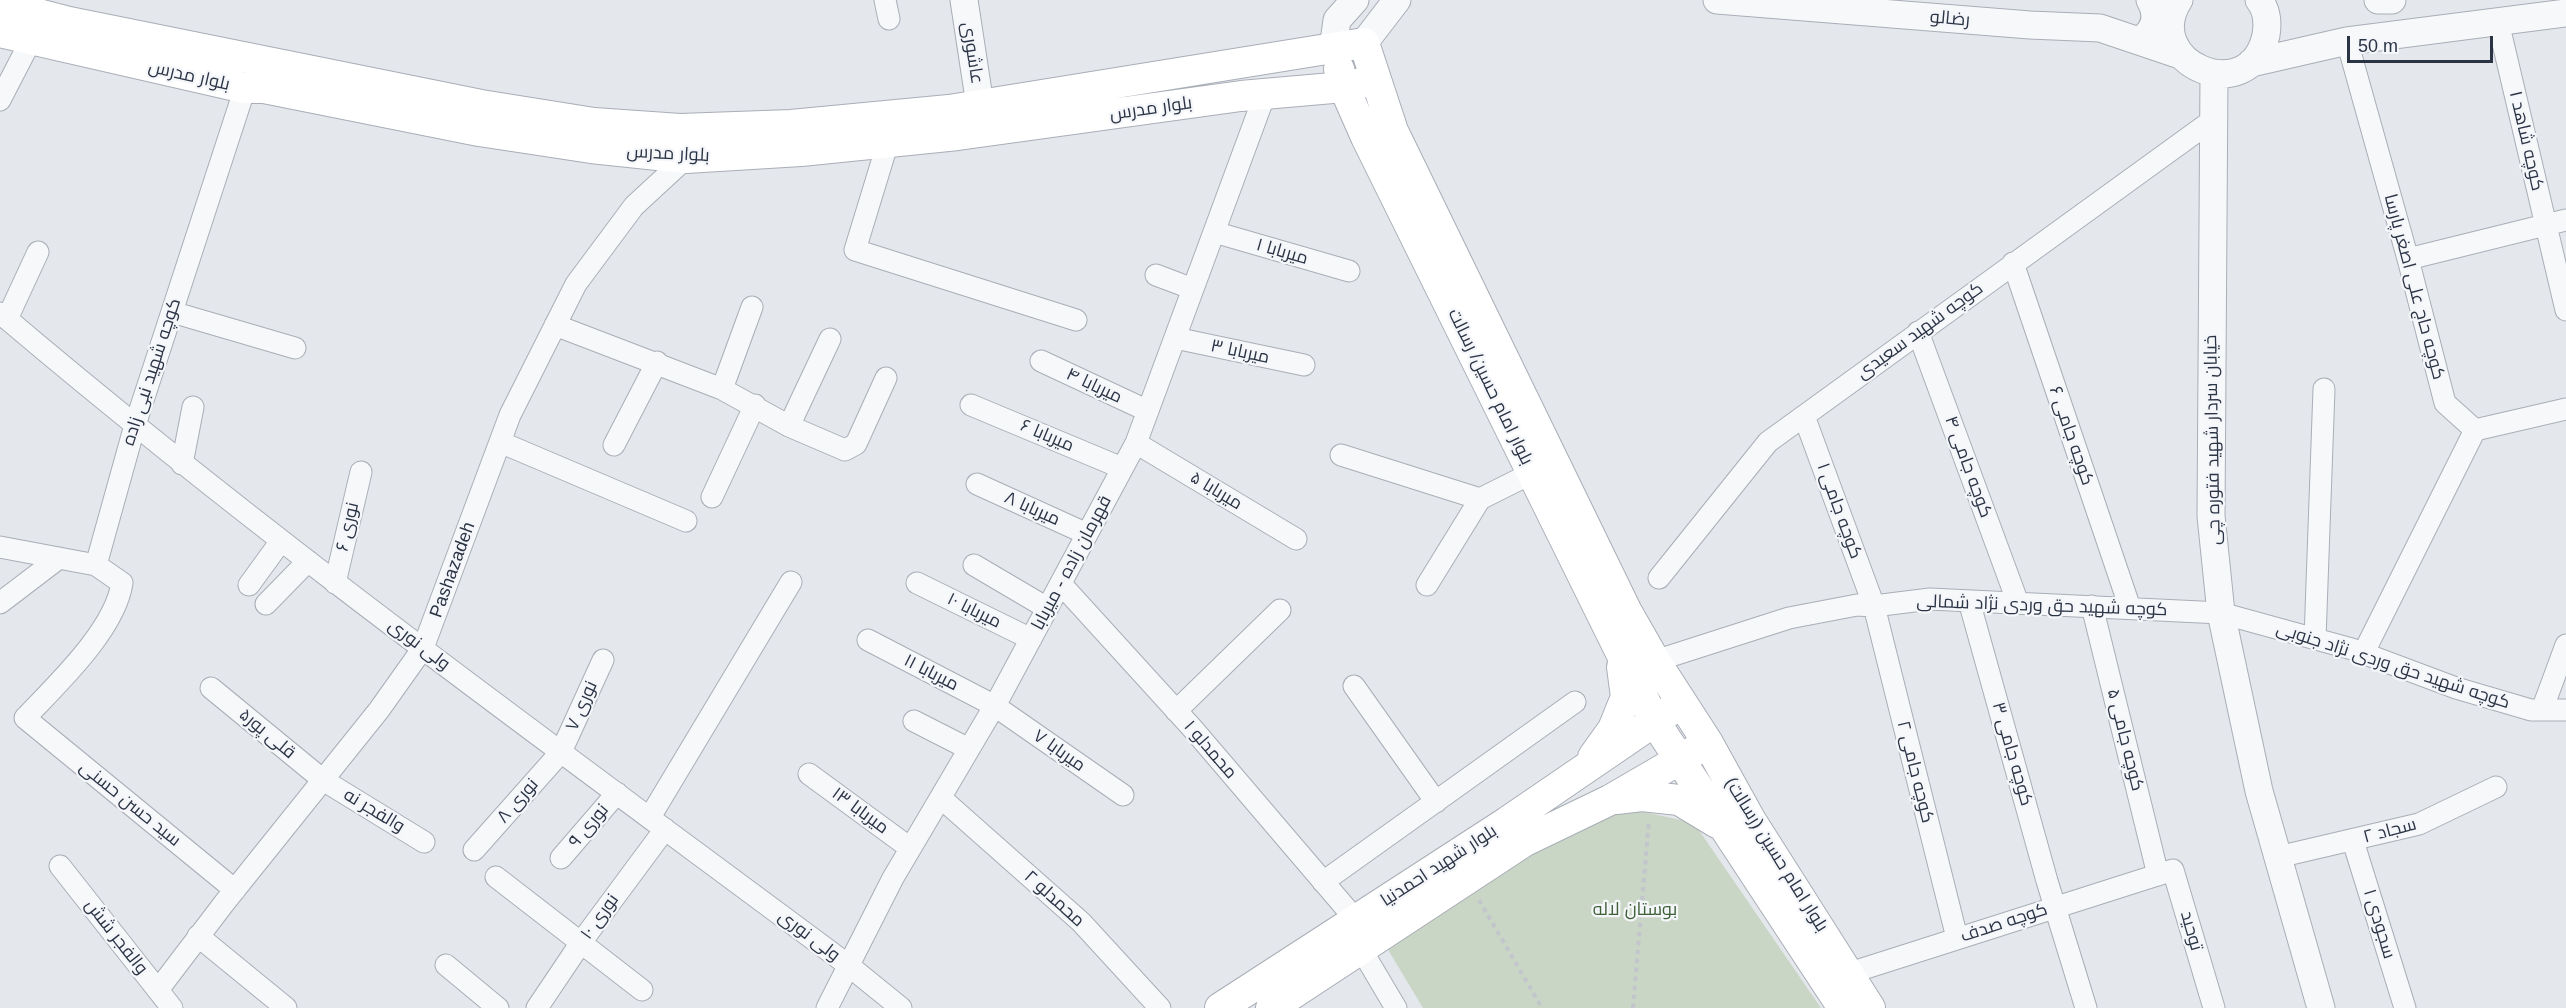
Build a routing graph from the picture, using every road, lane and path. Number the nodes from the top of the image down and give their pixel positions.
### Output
1 (964, 0) edge
2 (1355, 0) edge
3 (1397, 0) edge
4 (1717, 0) edge
5 (2150, 0) edge
6 (2179, 0) edge
7 (2259, 0) edge
8 (2378, 0) edge
9 (2386, 0) edge
10 (2392, 0) edge
11 (0, 4) edge
12 (2566, 12) edge
13 (34, 18) edge
14 (2498, 22) junction
15 (0, 32) edge
16 (2139, 41) junction
17 (2347, 41) junction
18 (1364, 44) junction
19 (1333, 48) junction
20 (2180, 55) junction
21 (2251, 63) junction
22 (2214, 74) junction
23 (1374, 80) junction
24 (1344, 87) junction
25 (245, 88) junction
26 (1265, 94) junction
27 (0, 100) edge
28 (980, 105) junction
29 (2214, 118) junction
30 (887, 129) junction
31 (686, 158) junction
32 (2566, 219) edge
33 (2545, 225) junction
34 (1214, 232) junction
35 (38, 252) dead end
36 (2408, 259) junction
37 (2013, 263) junction
38 (1349, 272) dead end
39 (1156, 275) dead end
40 (1193, 289) junction
41 (752, 307) dead end
42 (2566, 310) edge
43 (172, 312) junction
44 (3, 316) edge
45 (1076, 320) dead end
46 (555, 326) junction
47 (1918, 332) junction
48 (1175, 338) junction
49 (830, 339) dead end
50 (296, 348) dead end
51 (1041, 361) dead end
52 (657, 362) junction
53 (1304, 365) dead end
54 (886, 378) dead end
55 (722, 389) junction
56 (2324, 389) dead end
57 (755, 405) junction
58 (971, 405) dead end
59 (193, 407) dead end
60 (2566, 409) edge
61 (1148, 411) junction
62 (1804, 416) junction
63 (135, 425) junction
64 (789, 426) junction
65 (2475, 430) junction
66 (500, 441) junction
67 (1136, 443) junction
68 (614, 445) dead end
69 (1341, 455) dead end
70 (182, 464) junction
71 (1122, 468) junction
72 (362, 472) dead end
73 (1532, 473) junction
74 (977, 484) dead end
75 (712, 497) dead end
76 (1480, 499) junction
77 (686, 521) dead end
78 (1087, 534) junction
79 (1296, 539) dead end
80 (281, 541) junction
81 (0, 547) edge
82 (58, 558) junction
83 (308, 561) junction
84 (96, 565) junction
85 (974, 565) dead end
86 (1659, 578) dead end
87 (791, 582) dead end
88 (335, 583) junction
89 (917, 583) dead end
90 (1060, 584) junction
91 (249, 585) dead end
92 (1427, 585) dead end
93 (1969, 601) junction
94 (0, 603) edge
95 (2018, 603) junction
96 (266, 604) dead end
97 (1874, 606) junction
98 (2092, 606) junction
99 (1047, 608) junction
100 (2130, 608) junction
101 (1280, 610) dead end
102 (2221, 613) junction
103 (1031, 639) junction
104 (2316, 639) junction
105 (868, 640) dead end
106 (2566, 645) edge
107 (423, 648) junction
108 (2363, 654) junction
109 (1621, 655) junction
110 (603, 660) dead end
111 (1655, 661) junction
112 (1354, 686) dead end
113 (211, 688) dead end
114 (1575, 702) dead end
115 (1681, 702) junction
116 (995, 706) junction
117 (2541, 710) junction
118 (2566, 710) edge
119 (1176, 711) junction
120 (914, 721) dead end
121 (1655, 722) junction
122 (1708, 743) junction
123 (969, 749) junction
124 (561, 752) junction
125 (1680, 760) junction
126 (1585, 767) junction
127 (809, 774) dead end
128 (323, 780) junction
129 (2496, 787) dead end
130 (616, 793) junction
131 (1123, 795) dead end
132 (1651, 797) junction
133 (941, 798) junction
134 (1610, 800) junction
135 (1436, 802) junction
136 (658, 823) junction
137 (1723, 826) junction
138 (2353, 841) junction
139 (424, 842) dead end
140 (910, 848) junction
141 (474, 850) dead end
142 (2278, 857) junction
143 (561, 858) dead end
144 (60, 866) dead end
145 (2158, 875) junction
146 (496, 877) dead end
147 (1467, 879) junction
148 (1323, 882) junction
149 (235, 890) junction
150 (2055, 906) junction
151 (1358, 934) junction
152 (198, 936) junction
153 (1957, 938) junction
154 (582, 941) junction
155 (446, 965) dead end
156 (848, 965) junction
157 (1850, 974) junction
158 (158, 990) junction
159 (642, 990) dead end
160 (172, 1008) edge
161 (286, 1008) edge
162 (498, 1008) edge
163 (537, 1008) edge
164 (827, 1008) edge
165 (901, 1008) edge
166 (1160, 1008) edge
167 (1220, 1008) edge
168 (1270, 1008) edge
169 (1395, 1008) edge
170 (1542, 1008) edge
171 (1633, 1008) edge
172 (1843, 1008) edge
173 (1870, 1008) edge
174 (2086, 1008) edge
175 (2214, 1008) edge
176 (2321, 1008) edge
177 (2405, 1008) edge

1 - 28 street, عاشوری
2 - 19 street
3 - 18 street
4 - 16 street, رضالو
5 - 16 street
6 - 20 street
7 - 21 street
8 - 9 street
9 - 10 street
11 - 13 main road, بلوار مدرس
12 - 14 street
13 - 15 main road, بلوار مدرس
13 - 25 main road, بلوار مدرس
13 - 27 street
13 - 30 main road, بلوار مدرس
14 - 17 street
14 - 33 street, کوچه شاهد ۱
16 - 20 street, رضالو
17 - 21 street
17 - 36 street, کوچه حاج علی اصغر پارسا
18 - 19 main road, بلوار مدرس
18 - 23 main road, بلوار امام حسین/ رسالت
19 - 24 main road, بلوار امام حسین/ رسالت
19 - 28 main road, بلوار مدرس
20 - 22 street, رضالو
21 - 22 street
22 - 29 street, خیابان سردار شهید فتوره چی
23 - 24 main road, بلوار مدرس
23 - 111 main road, بلوار امام حسین/ رسالت
24 - 26 main road, بلوار مدرس
24 - 73 main road, بلوار امام حسین/ رسالت
25 - 31 main road, بلوار مدرس
25 - 43 street, کوچه شهید نبی زاده
26 - 30 main road, بلوار مدرس
26 - 34 street, قهرمان زاده - میربابا
28 - 30 main road, بلوار مدرس
29 - 37 street, کوچه شهید سعیدی
29 - 102 street, خیابان سردار شهید فتوره چی
30 - 31 main road, بلوار مدرس
30 - 45 street
31 - 46 street, Pashazadeh
32 - 33 street
33 - 36 street
33 - 42 street, کوچه شاهد ۱
34 - 38 street, میربابا ۱
34 - 40 street, قهرمان زاده - میربابا
35 - 44 street
36 - 65 street, کوچه حاج علی اصغر پارسا
37 - 47 street, کوچه شهید سعیدی
37 - 100 street, کوچه جامی ۶
39 - 40 street
40 - 48 street, قهرمان زاده - میربابا
41 - 55 street
43 - 50 street
43 - 63 street, کوچه شهید نبی زاده
44 - 63 street, ولی نوری
46 - 52 street
46 - 66 street, Pashazadeh
47 - 62 street, کوچه شهید سعیدی
47 - 95 street, کوچه جامی ۴
48 - 53 street, میربابا ۳
48 - 61 street, قهرمان زاده - میربابا
49 - 64 street
51 - 61 street, میربابا ۴
52 - 55 street
52 - 68 street
54 - 64 street
55 - 57 street
56 - 104 street
57 - 64 street
57 - 75 street
58 - 71 street, میربابا ۶
59 - 70 street
60 - 65 street
61 - 67 street, قهرمان زاده - میربابا
62 - 86 street, کوچه شهید سعیدی
62 - 97 street, کوچه جامی ۱
63 - 70 street, ولی نوری
63 - 84 street, کوچه شهید نبی زاده
65 - 108 street
66 - 77 street
66 - 107 street, Pashazadeh
67 - 71 street, قهرمان زاده - میربابا
67 - 79 street, میربابا ۵
69 - 76 street
70 - 80 street, ولی نوری
71 - 78 street, قهرمان زاده - میربابا
72 - 88 street, نوری ۶
73 - 76 street
73 - 109 main road, بلوار امام حسین/ رسالت
74 - 78 street, میربابا ۸
76 - 92 street
78 - 90 street, قهرمان زاده - میربابا
80 - 83 street, ولی نوری
80 - 91 street
81 - 82 street
82 - 84 street
82 - 94 street
83 - 88 street, ولی نوری
83 - 96 street
84 - 149 street, سید حسن حسنی
85 - 99 street
87 - 136 street, نوری ۱۰
88 - 107 street, ولی نوری
89 - 103 street, میربابا ۱۰
90 - 99 street, قهرمان زاده - میربابا
90 - 119 street, محمدلو ۱
93 - 95 street, کوچه شهید حق وردی نژاد شمالی
93 - 97 street, کوچه شهید حق وردی نژاد شمالی
93 - 150 street, کوچه جامی ۳
95 - 98 street, کوچه شهید حق وردی نژاد شمالی
97 - 111 street, کوچه شهید حق وردی نژاد شمالی
97 - 153 street, کوچه جامی ۲
98 - 100 street, کوچه شهید حق وردی نژاد شمالی
98 - 145 street, کوچه جامی ۵
99 - 103 street, قهرمان زاده - میربابا
100 - 102 street, کوچه شهید حق وردی نژاد شمالی
101 - 119 street
102 - 104 street, کوچه شهید حق وردی نژاد جنوبی
102 - 142 street, خیابان سردار شهید فتوره چی
103 - 116 street, قهرمان زاده - میربابا
104 - 108 street, کوچه شهید حق وردی نژاد جنوبی
105 - 116 street, میربابا ۱۱
106 - 117 street
107 - 124 street, ولی نوری
107 - 128 street, Pashazadeh
108 - 117 street, کوچه شهید حق وردی نژاد جنوبی
109 - 121 main road, بلوار امام حسین/ رسالت
109 - 126 main road
110 - 124 street, نوری ۷
111 - 115 main road, بلوار امام حسین/ رسالت
112 - 135 street
113 - 128 street, قلی پور۵
114 - 135 street
115 - 121 main road, بلوار شهید احمدنیا
115 - 122 main road, بلوار امام حسین (رسالت)
116 - 123 street, قهرمان زاده - میربابا
116 - 131 street, میربابا ۷
117 - 118 street, کوچه شهید حق وردی نژاد جنوبی
119 - 148 street, محمدلو ۱
120 - 123 street
121 - 125 main road, بلوار امام حسین (رسالت)
121 - 126 main road, بلوار شهید احمدنیا
122 - 125 main road, بلوار شهید احمدنیا
122 - 157 main road, بلوار امام حسین (رسالت)
123 - 133 street, قهرمان زاده - میربابا
124 - 130 street, ولی نوری
124 - 141 street, نوری ۸
125 - 134 main road, بلوار شهید احمدنیا
125 - 137 main road, بلوار امام حسین (رسالت)
126 - 151 main road, بلوار شهید احمدنیا
127 - 140 street, میربابا ۱۳
128 - 139 street, والفجر نه
128 - 149 street, Pashazadeh
129 - 138 street, سجاد ۲
130 - 136 street, ولی نوری
130 - 143 street, نوری ۹
132 - 134 main road
132 - 137 main road
132 - 171 path
133 - 140 street, قهرمان زاده - میربابا
133 - 166 street, محمدلو ۲
134 - 147 main road, بلوار شهید احمدنیا
135 - 148 street
136 - 154 street, نوری ۱۰
136 - 156 street, ولی نوری
137 - 172 main road, بلوار امام حسین (رسالت)
138 - 142 street, سجاد ۲
138 - 177 street, سجودی ۱
140 - 156 street, قهرمان زاده - میربابا
142 - 176 street, خیابان سردار شهید فتوره چی
144 - 158 street, والفجر شش
145 - 150 street, کوچه صدف
145 - 175 street, توحید
146 - 154 street
147 - 151 main road, بلوار شهید احمدنیا
147 - 170 path
148 - 151 street, محمدلو ۱
149 - 152 street, Pashazadeh
150 - 153 street, کوچه صدف
150 - 174 street, کوچه جامی ۳
151 - 167 main road, بلوار شهید احمدنیا
151 - 168 main road, بلوار شهید احمدنیا
151 - 169 street, محمدلو ۱
152 - 158 street, Pashazadeh
152 - 161 street
153 - 157 street, کوچه صدف
154 - 159 street
154 - 163 street, نوری ۱۰
155 - 162 street
156 - 164 street, قهرمان زاده - میربابا
156 - 165 street, ولی نوری
157 - 173 main road, بلوار امام حسین (رسالت)
158 - 160 street, والفجر شش

